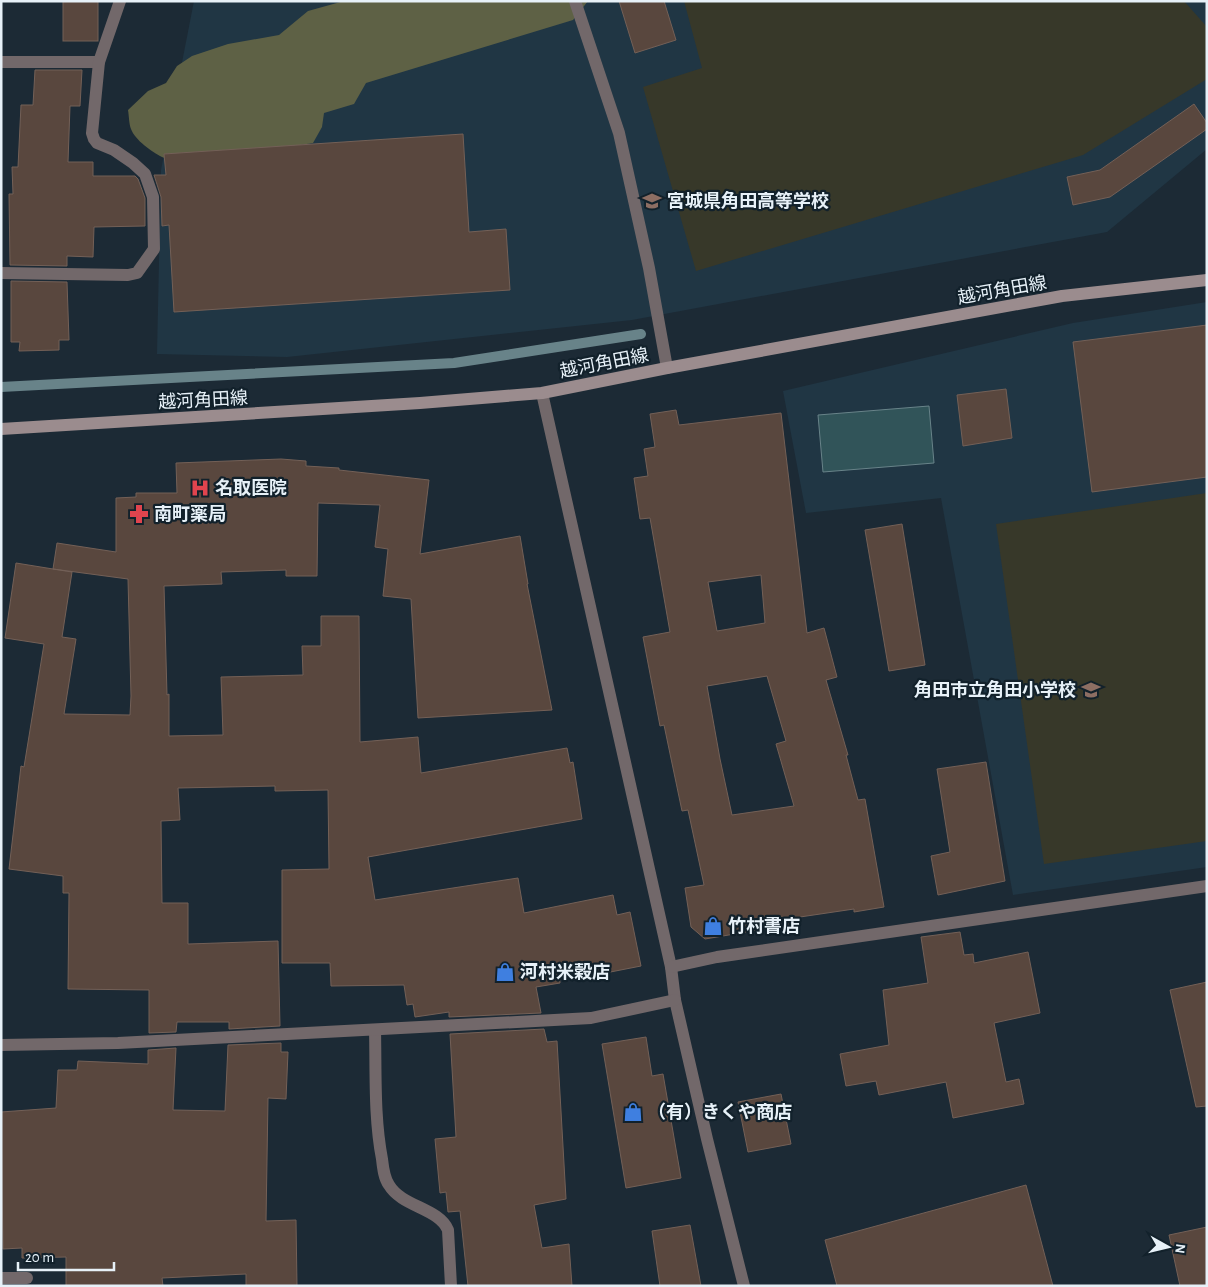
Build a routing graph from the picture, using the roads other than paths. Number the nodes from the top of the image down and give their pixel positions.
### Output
1 (120, 1) edge
2 (575, 1) edge
3 (1, 62) edge
4 (99, 62) junction
5 (1, 273) edge
6 (1207, 280) edge
7 (667, 368) junction
8 (542, 393) junction
9 (1, 429) edge
10 (1207, 886) edge
11 (671, 968) junction
12 (675, 1000) junction
13 (375, 1030) junction
14 (1, 1045) edge
15 (1, 1278) edge
16 (27, 1278) dead end
17 (451, 1286) edge
18 (744, 1286) edge

1 - 4 street
2 - 7 street
3 - 4 street
4 - 5 street
6 - 7 main road, 越河角田線
7 - 8 main road, 越河角田線
8 - 9 main road, 越河角田線
8 - 11 street
10 - 11 street
11 - 12 street
12 - 13 street
12 - 18 street
13 - 14 street
13 - 17 street
15 - 16 street

